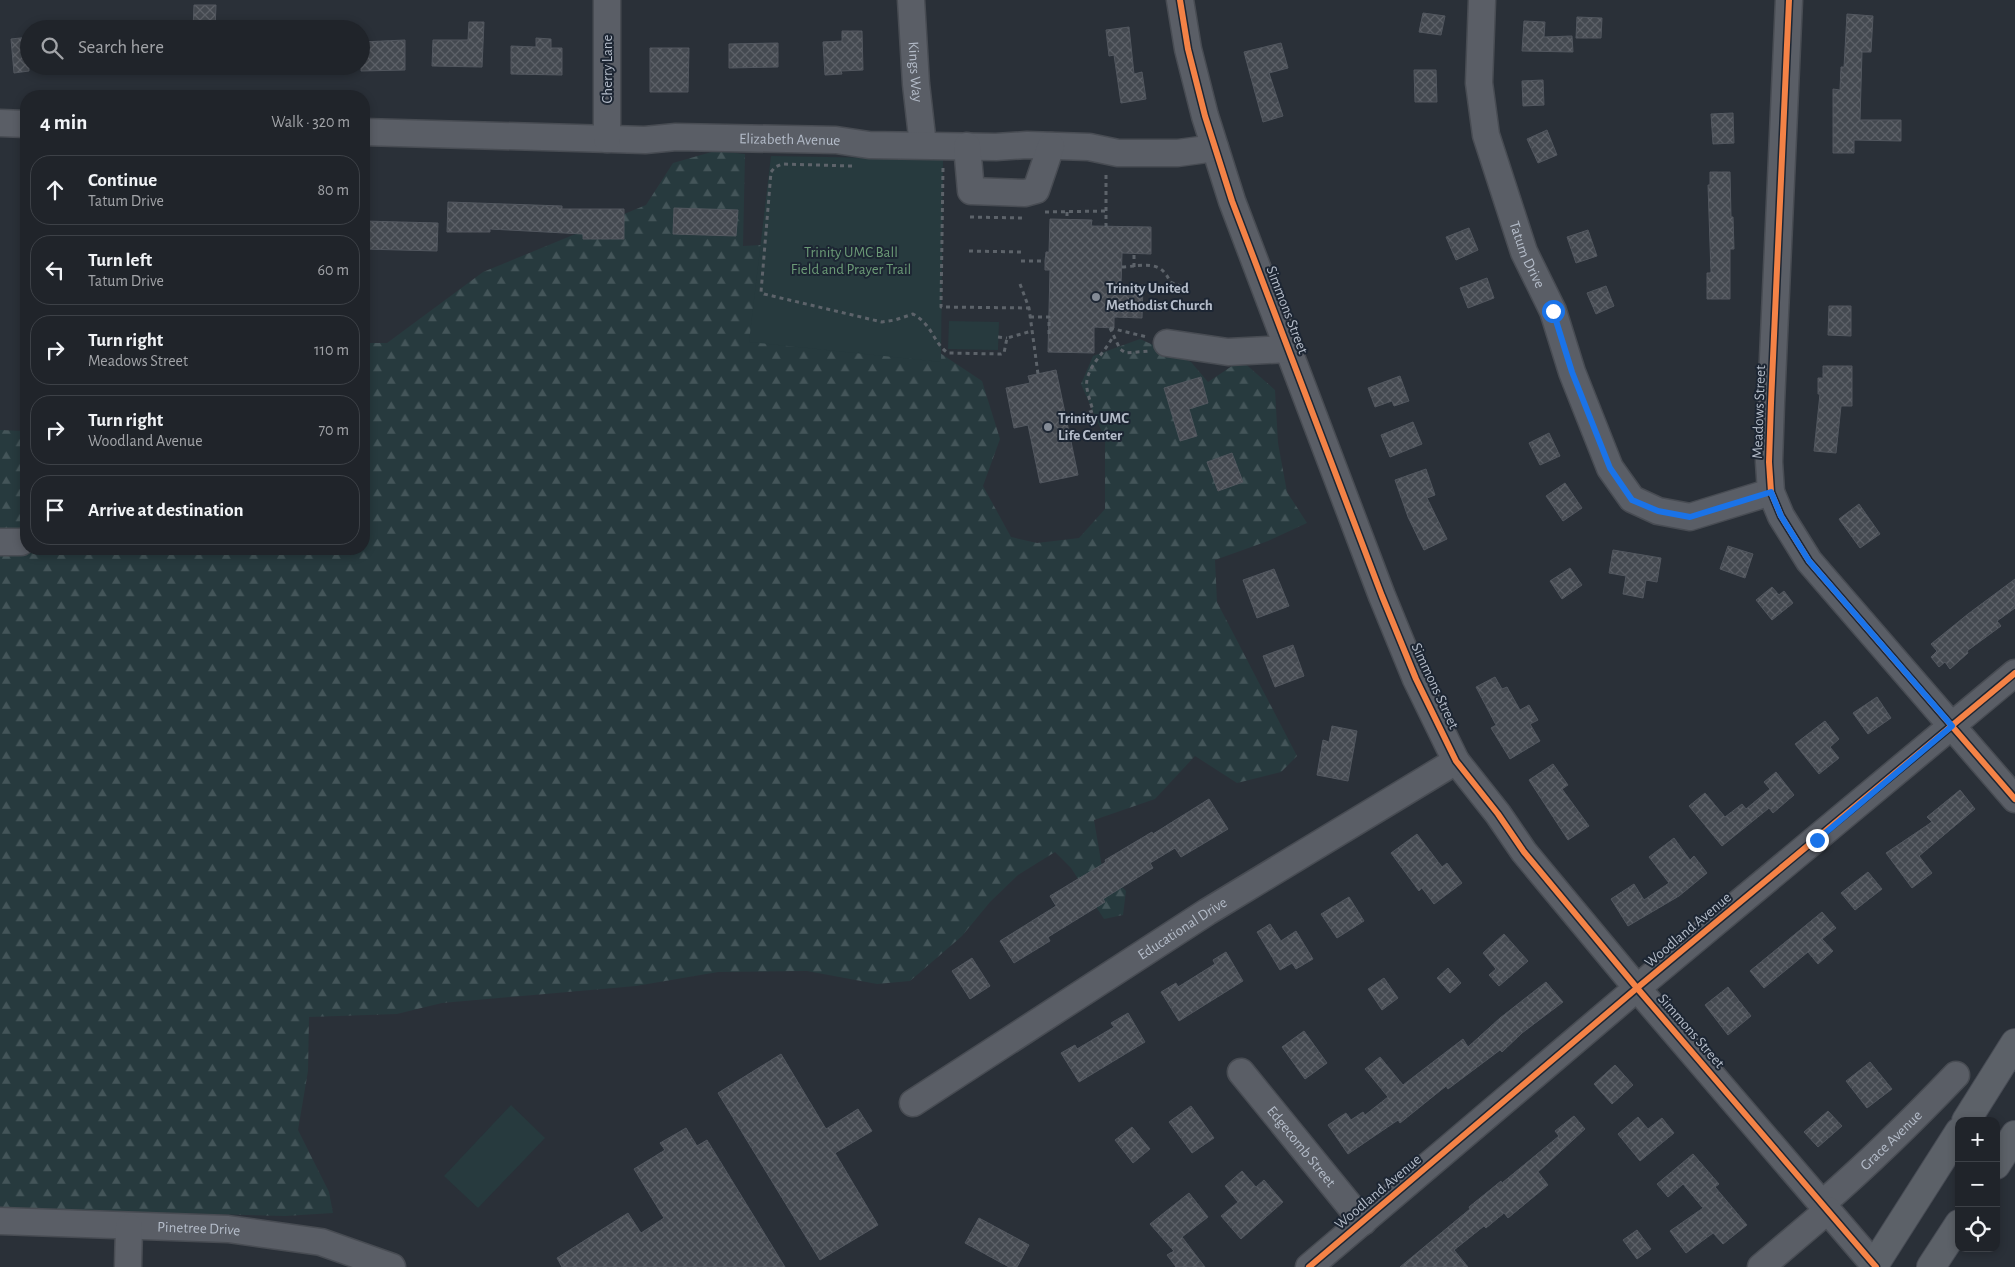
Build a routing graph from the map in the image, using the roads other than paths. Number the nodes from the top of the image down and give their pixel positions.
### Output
1 (607, 0) edge
2 (911, 0) edge
3 (1180, 0) edge
4 (1482, 0) edge
5 (1789, 0) edge
6 (0, 123) edge
7 (20, 124) edge
8 (370, 132) edge
9 (607, 138) junction
10 (967, 146) junction
11 (1051, 146) junction
12 (1215, 148) junction
13 (929, 156) junction
14 (1167, 343) road end
15 (1289, 350) junction
16 (1771, 492) junction
17 (2015, 673) edge
18 (1952, 726) junction
19 (1456, 761) junction
20 (2015, 799) edge
21 (1637, 988) junction
22 (2015, 1043) edge
23 (1241, 1072) dead end
24 (1956, 1074) dead end
25 (912, 1103) dead end
26 (1969, 1117) edge
27 (2015, 1135) edge
28 (1955, 1138) edge
29 (1997, 1162) edge
30 (1825, 1207) junction
31 (0, 1221) edge
32 (1363, 1222) junction
33 (129, 1227) junction
34 (1955, 1230) edge
35 (1874, 1266) edge
36 (128, 1267) edge
37 (392, 1267) edge
38 (1309, 1267) edge
39 (1761, 1267) edge
40 (1931, 1267) edge

1 - 9 street, Cherry Lane
2 - 13 street, Kings Way
3 - 12 street, Simmons Street
4 - 16 street, Tatum Drive
5 - 16 street, Meadows Street
6 - 7 street
8 - 9 street, Elizabeth Avenue
9 - 13 street, Elizabeth Avenue
10 - 11 street, Elizabeth Avenue
10 - 11 street
10 - 13 street, Elizabeth Avenue
11 - 12 street, Elizabeth Avenue
12 - 15 street, Simmons Street
14 - 15 street
15 - 19 street, Simmons Street
16 - 18 street, Meadows Street
17 - 18 street, Woodland Avenue
18 - 20 street, Meadows Street
18 - 21 street, Woodland Avenue
19 - 21 street, Simmons Street
19 - 25 street, Educational Drive
21 - 30 street, Simmons Street
21 - 32 street, Woodland Avenue
22 - 26 main road
23 - 32 street, Edgecomb Street
24 - 30 street, Grace Avenue
27 - 29 main road
28 - 35 main road
30 - 35 street, Simmons Street
30 - 39 street, Grace Avenue
31 - 33 street, Pinetree Drive
32 - 38 street, Woodland Avenue
33 - 36 street
33 - 37 street, Pinetree Drive
34 - 40 main road

